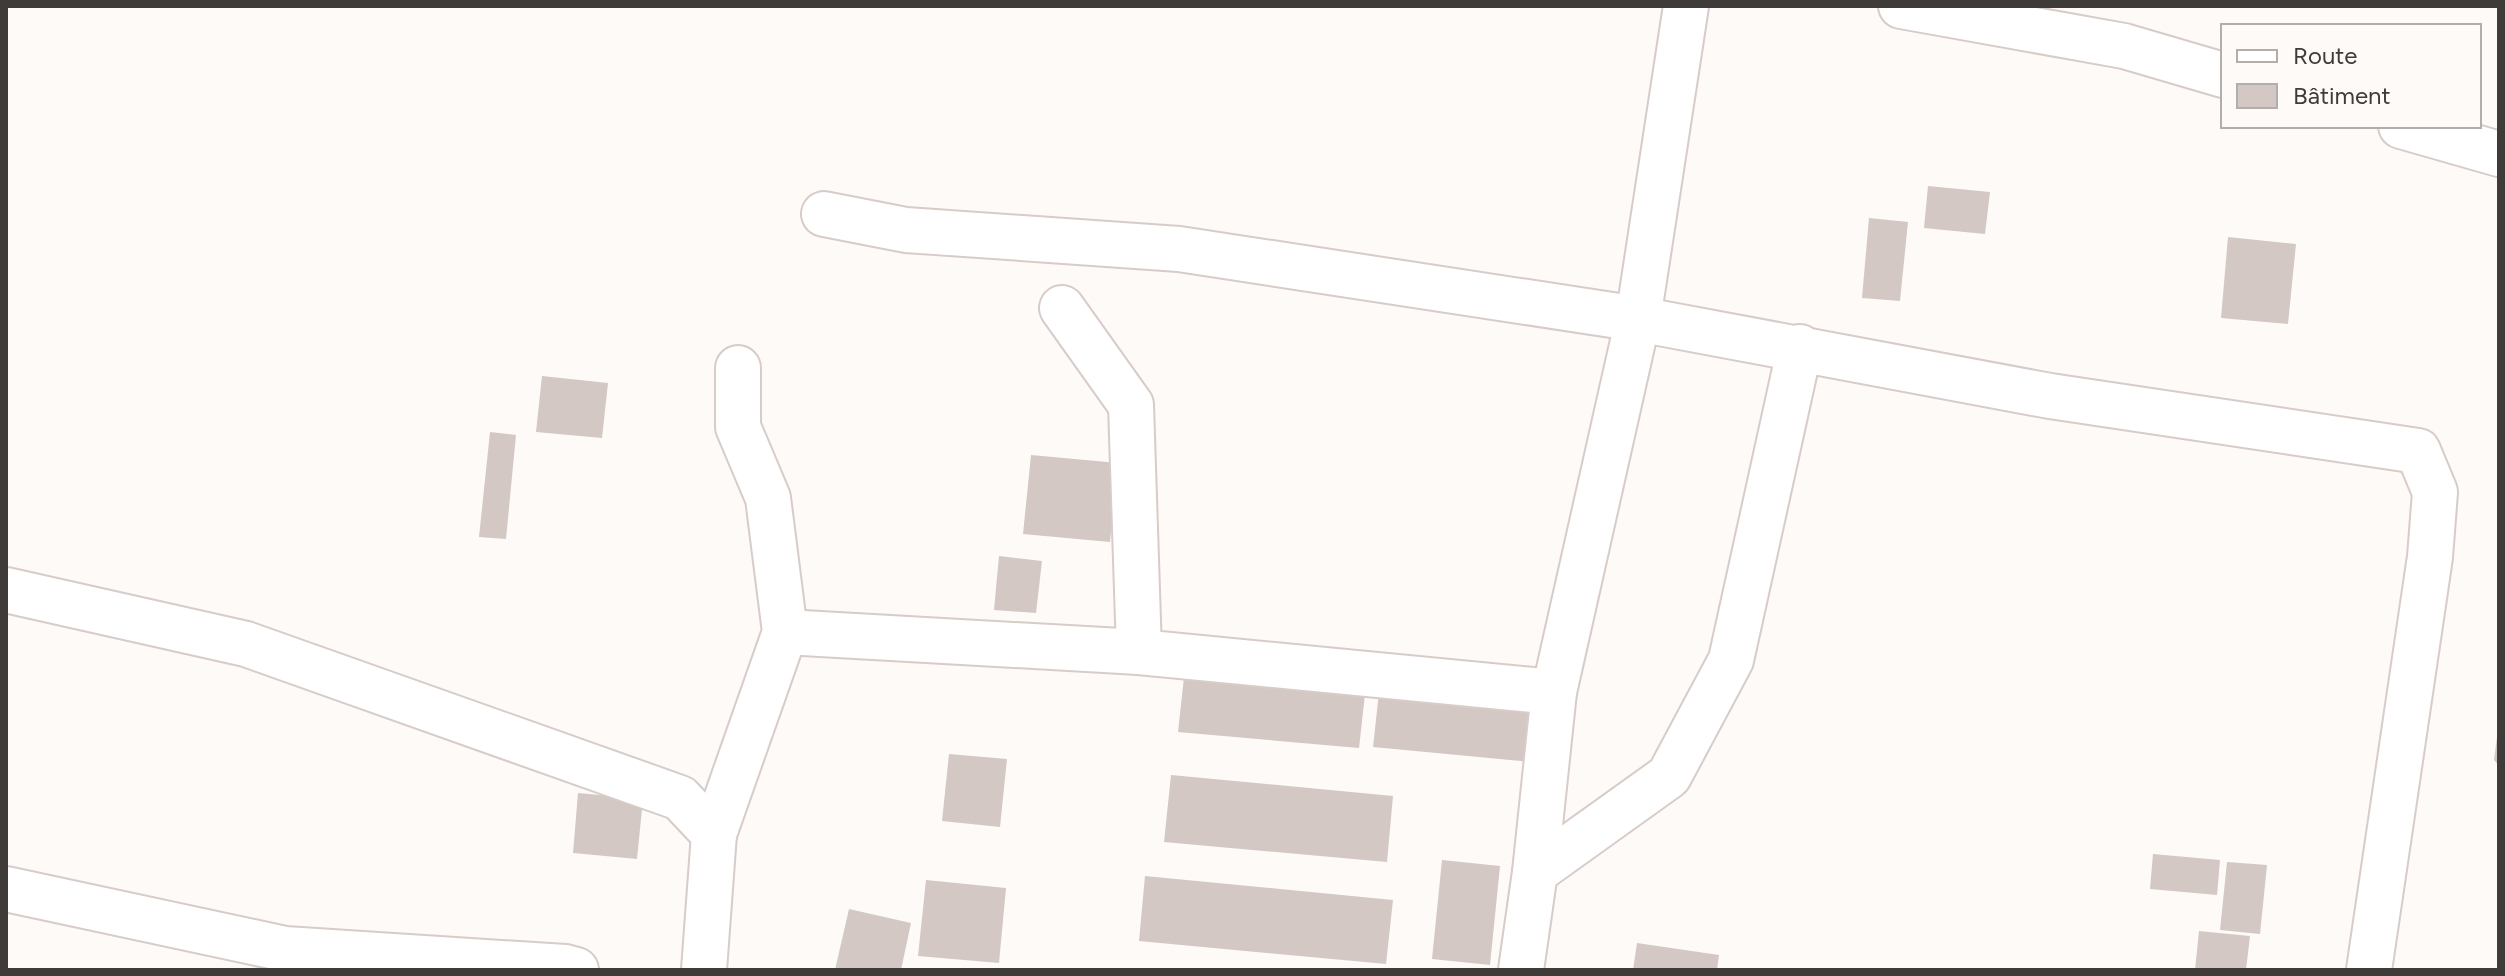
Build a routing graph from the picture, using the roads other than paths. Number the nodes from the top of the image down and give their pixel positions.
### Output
1 (1686, 6) edge
2 (1901, 6) edge
3 (2221, 74) edge
4 (2408, 128) edge
5 (2499, 154) edge
6 (824, 214) dead end
7 (1062, 308) dead end
8 (1638, 319) junction
9 (1800, 347) junction
10 (738, 368) dead end
11 (6, 590) edge
12 (785, 632) junction
13 (1139, 652) junction
14 (1554, 692) junction
15 (714, 834) junction
16 (1535, 872) junction
17 (6, 889) edge
18 (284, 959) edge
19 (576, 970) edge
20 (704, 970) edge
21 (1521, 970) edge
22 (2369, 970) edge

1 - 8 street
2 - 3 street
4 - 5 street
6 - 8 street
7 - 13 street
8 - 9 street
8 - 14 street
9 - 16 street
9 - 22 street
10 - 12 street
11 - 15 street
12 - 13 street
12 - 15 street
13 - 14 street
14 - 16 street
15 - 20 street
16 - 21 street
17 - 18 street
18 - 19 street

